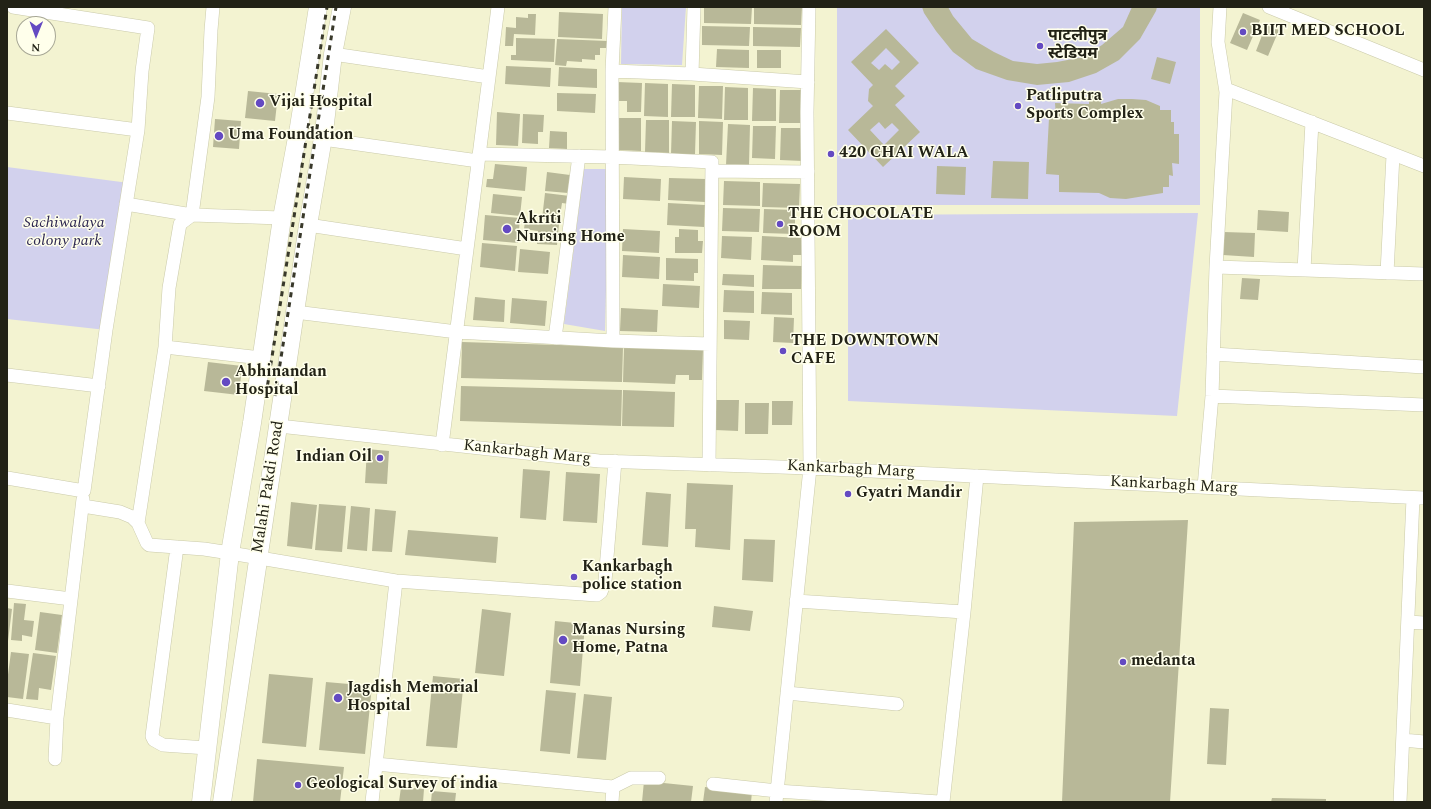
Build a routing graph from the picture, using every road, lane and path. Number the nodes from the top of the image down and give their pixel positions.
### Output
1 (13, 7) edge
2 (213, 7) edge
3 (318, 7) edge
4 (342, 7) edge
5 (498, 7) edge
6 (615, 7) edge
7 (694, 7) edge
8 (809, 7) edge
9 (1220, 7) edge
10 (1269, 7) edge
11 (333, 54) junction
12 (1424, 70) edge
13 (612, 71) junction
14 (692, 74) junction
15 (489, 77) junction
16 (808, 82) junction
17 (1226, 88) junction
18 (7, 113) edge
19 (1312, 122) junction
20 (138, 130) junction
21 (323, 139) junction
22 (1393, 155) junction
23 (579, 156) junction
24 (479, 157) junction
25 (612, 157) junction
26 (1424, 166) edge
27 (712, 171) junction
28 (808, 172) junction
29 (126, 204) junction
30 (192, 215) junction
31 (282, 218) junction
32 (308, 225) junction
33 (467, 249) junction
34 (1216, 267) junction
35 (1304, 270) junction
36 (1387, 273) junction
37 (1424, 274) edge
38 (295, 312) junction
39 (456, 332) junction
40 (555, 338) junction
41 (612, 341) junction
42 (710, 344) junction
43 (165, 347) junction
44 (1213, 354) junction
45 (261, 358) junction
46 (1424, 367) edge
47 (7, 375) edge
48 (99, 386) junction
49 (1212, 396) junction
50 (1424, 405) edge
51 (279, 426) junction
52 (442, 445) junction
53 (615, 461) junction
54 (708, 465) junction
55 (810, 468) junction
56 (977, 476) junction
57 (7, 478) edge
58 (1204, 487) junction
59 (84, 491) junction
60 (1419, 498) edge
61 (83, 506) junction
62 (138, 523) junction
63 (177, 547) junction
64 (230, 553) junction
65 (258, 558) junction
66 (396, 581) junction
67 (7, 591) edge
68 (71, 599) junction
69 (796, 601) junction
70 (964, 612) junction
71 (1408, 622) junction
72 (1424, 623) edge
73 (787, 693) junction
74 (897, 704) dead end
75 (7, 710) edge
76 (57, 718) junction
77 (1403, 740) junction
78 (1424, 742) edge
79 (207, 748) junction
80 (54, 759) dead end
81 (376, 764) junction
82 (659, 778) dead end
83 (713, 784) dead end
84 (613, 787) junction
85 (777, 796) edge
86 (201, 802) edge
87 (222, 802) edge
88 (372, 802) edge
89 (612, 802) edge
90 (939, 802) edge
91 (943, 802) edge
92 (1400, 802) edge

1 - 20 street
2 - 30 street
3 - 31 main road
4 - 11 main road, Malahi Pakdi Road
5 - 15 street
6 - 13 street
7 - 14 street
8 - 16 street
9 - 17 street
10 - 12 street
11 - 15 street
11 - 21 main road, Malahi Pakdi Road
13 - 14 street
13 - 25 street
14 - 16 street
15 - 24 street
16 - 28 street
17 - 19 street
17 - 34 street
18 - 20 street
19 - 22 street
19 - 35 street
20 - 29 street
21 - 24 street
21 - 32 main road, Malahi Pakdi Road
22 - 26 street
22 - 36 street
23 - 24 street
23 - 25 street
23 - 40 street
24 - 33 street
25 - 27 street
25 - 41 street
27 - 28 street
27 - 42 street
28 - 55 street
29 - 30 street
29 - 48 street
30 - 31 street
30 - 43 street
31 - 45 main road
32 - 33 street
32 - 38 main road, Malahi Pakdi Road
33 - 39 street
34 - 35 street
34 - 44 street
35 - 36 street
36 - 37 street
38 - 39 street
38 - 51 main road, Malahi Pakdi Road
39 - 40 street
39 - 52 street
40 - 41 street
41 - 42 street
42 - 54 street
43 - 45 street
43 - 62 street
44 - 46 street
44 - 49 street
45 - 64 main road
47 - 48 street
48 - 59 street
49 - 50 street
49 - 58 street
51 - 52 street, Kankarbagh Marg
51 - 65 main road, Malahi Pakdi Road
52 - 53 street, Kankarbagh Marg
53 - 54 street, Kankarbagh Marg
53 - 66 street
54 - 55 street, Kankarbagh Marg
55 - 56 street, Kankarbagh Marg
55 - 69 street
56 - 58 street, Kankarbagh Marg
56 - 70 street
57 - 59 street
58 - 60 street, Kankarbagh Marg
59 - 61 street
60 - 71 street
61 - 62 street
61 - 68 street
62 - 63 street
63 - 64 street
63 - 79 street
64 - 65 street
64 - 79 main road
65 - 66 street
65 - 87 main road, Malahi Pakdi Road
66 - 81 street
67 - 68 street
68 - 76 street
69 - 70 street
69 - 73 street
70 - 91 street
71 - 72 street
71 - 77 street
73 - 74 street
73 - 85 street
75 - 76 street
76 - 80 street
77 - 78 street
77 - 92 street
79 - 86 main road
81 - 84 street
81 - 88 street
82 - 84 street
83 - 85 street
84 - 89 street
85 - 90 street

